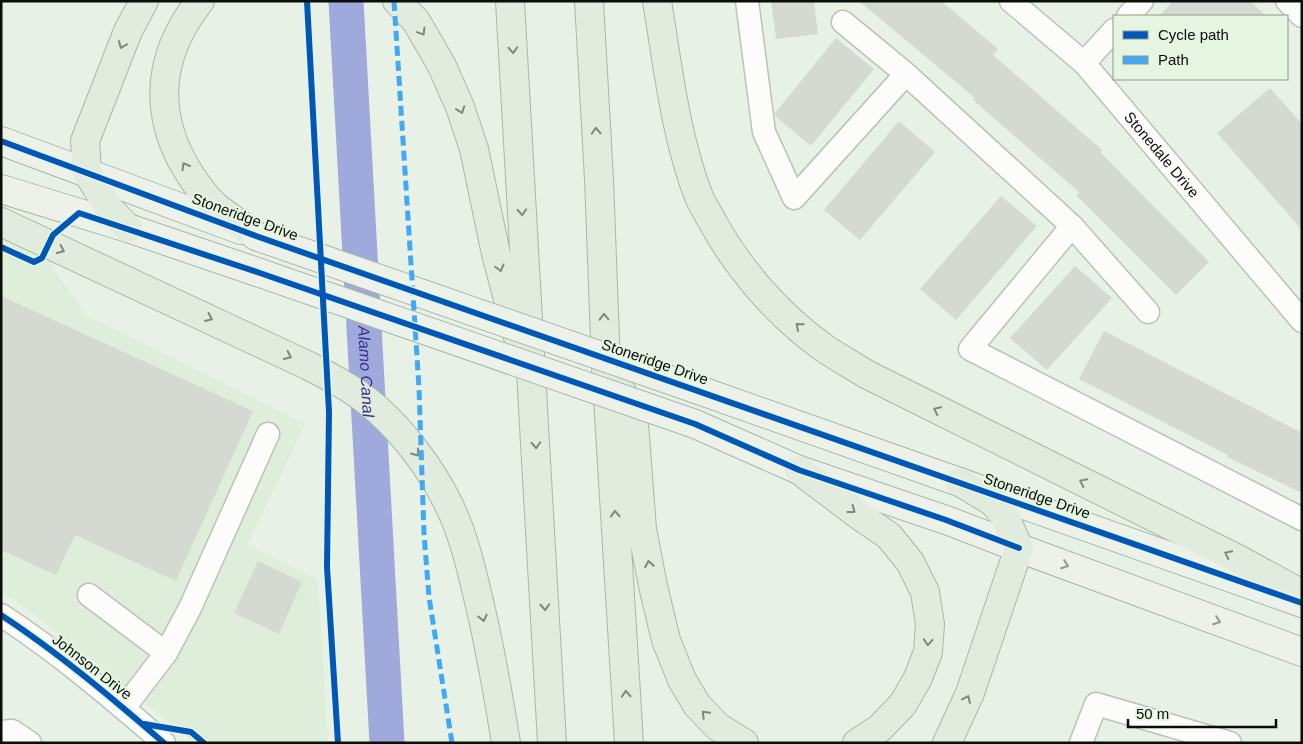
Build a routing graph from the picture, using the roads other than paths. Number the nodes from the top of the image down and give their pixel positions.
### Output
1 (144, 1) edge
2 (200, 1) edge
3 (397, 1) edge
4 (510, 1) edge
5 (589, 1) edge
6 (657, 1) edge
7 (747, 1) edge
8 (1011, 1) edge
9 (1142, 1) edge
10 (1287, 1) edge
11 (1129, 15) edge
12 (1302, 16) edge
13 (843, 22) dead end
14 (1113, 31) edge
15 (1084, 63) junction
16 (906, 74) junction
17 (1, 141) edge
18 (87, 172) junction
19 (1, 189) edge
20 (1, 222) edge
21 (1072, 226) junction
22 (128, 228) junction
23 (256, 236) junction
24 (1148, 312) dead end
25 (1302, 320) edge
26 (606, 366) junction
27 (533, 396) junction
28 (268, 434) dead end
29 (799, 470) junction
30 (960, 482) junction
31 (1302, 519) edge
32 (1019, 548) junction
33 (1302, 594) edge
34 (88, 595) dead end
35 (1302, 603) edge
36 (1, 615) edge
37 (1302, 652) edge
38 (166, 653) junction
39 (124, 708) junction
40 (1, 732) edge
41 (30, 743) edge
42 (164, 743) edge
43 (506, 743) edge
44 (552, 743) edge
45 (629, 743) edge
46 (744, 743) edge
47 (857, 743) edge
48 (946, 743) edge
49 (1081, 743) edge
50 (1230, 743) edge

1 -> 18 highway
23 -> 2 highway
3 -> 27 highway
4 -> 27 highway
26 -> 5 highway
33 -> 6 highway
7 - 16 street
8 - 15 street, Stonedale Drive
9 - 11 street
10 - 12 street
13 - 16 street
14 - 15 street
15 - 25 street, Stonedale Drive
16 - 21 street
17 - 18 main road, Stoneridge Drive
18 - 22 highway
18 - 23 main road, Stoneridge Drive
19 - 22 main road
20 -> 43 highway
21 - 24 street
21 - 31 street
22 - 29 main road, bridge
23 - 30 main road, Stoneridge Drive, bridge
45 -> 26 highway
46 -> 26 highway
27 -> 44 highway
28 - 38 street
29 - 32 main road
29 -> 47 highway
30 - 32 highway
30 - 35 main road, Stoneridge Drive
32 -> 37 main road
48 -> 32 highway
34 - 38 street
36 - 39 street, Johnson Drive
38 - 39 street
39 - 42 street, Johnson Drive
40 - 41 street
49 - 50 street

